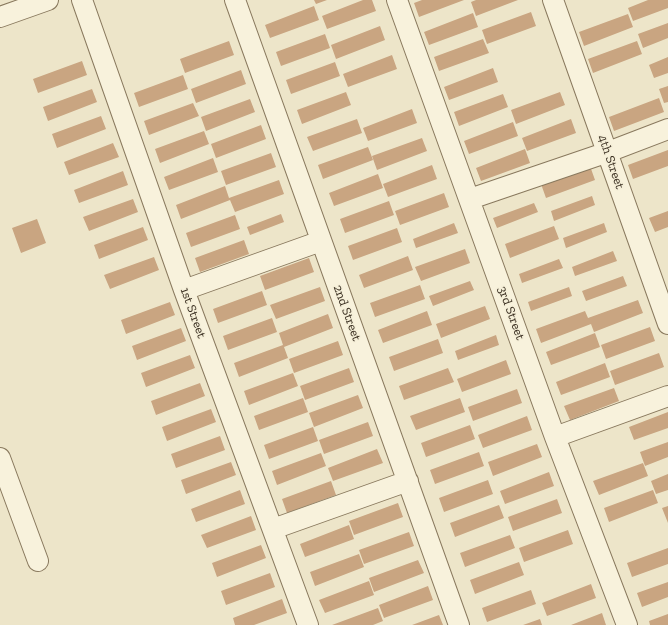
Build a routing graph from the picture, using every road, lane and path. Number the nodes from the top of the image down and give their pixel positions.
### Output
1 (48, 0) edge
2 (82, 0) edge
3 (235, 0) edge
4 (397, 0) edge
5 (553, 0) edge
6 (0, 17) edge
7 (668, 129) edge
8 (608, 152) junction
9 (470, 199) junction
10 (321, 241) junction
11 (184, 290) junction
12 (668, 324) edge
13 (668, 396) edge
14 (555, 437) junction
15 (2, 468) edge
16 (408, 481) junction
17 (273, 529) junction
18 (38, 561) dead end
19 (308, 625) edge
20 (459, 625) edge
21 (628, 625) edge

1 - 6 street
2 - 11 street, 1st Street
3 - 10 street, 2nd Street
4 - 9 street, 3rd Street
5 - 8 street, 4th Street
7 - 8 street
8 - 9 street
8 - 12 street, 4th Street
9 - 14 street, 3rd Street
10 - 11 street
10 - 16 street, 2nd Street
11 - 17 street, 1st Street
13 - 14 street
14 - 21 street, 3rd Street
15 - 18 street
16 - 17 street
16 - 20 street, 2nd Street
17 - 19 street, 1st Street

